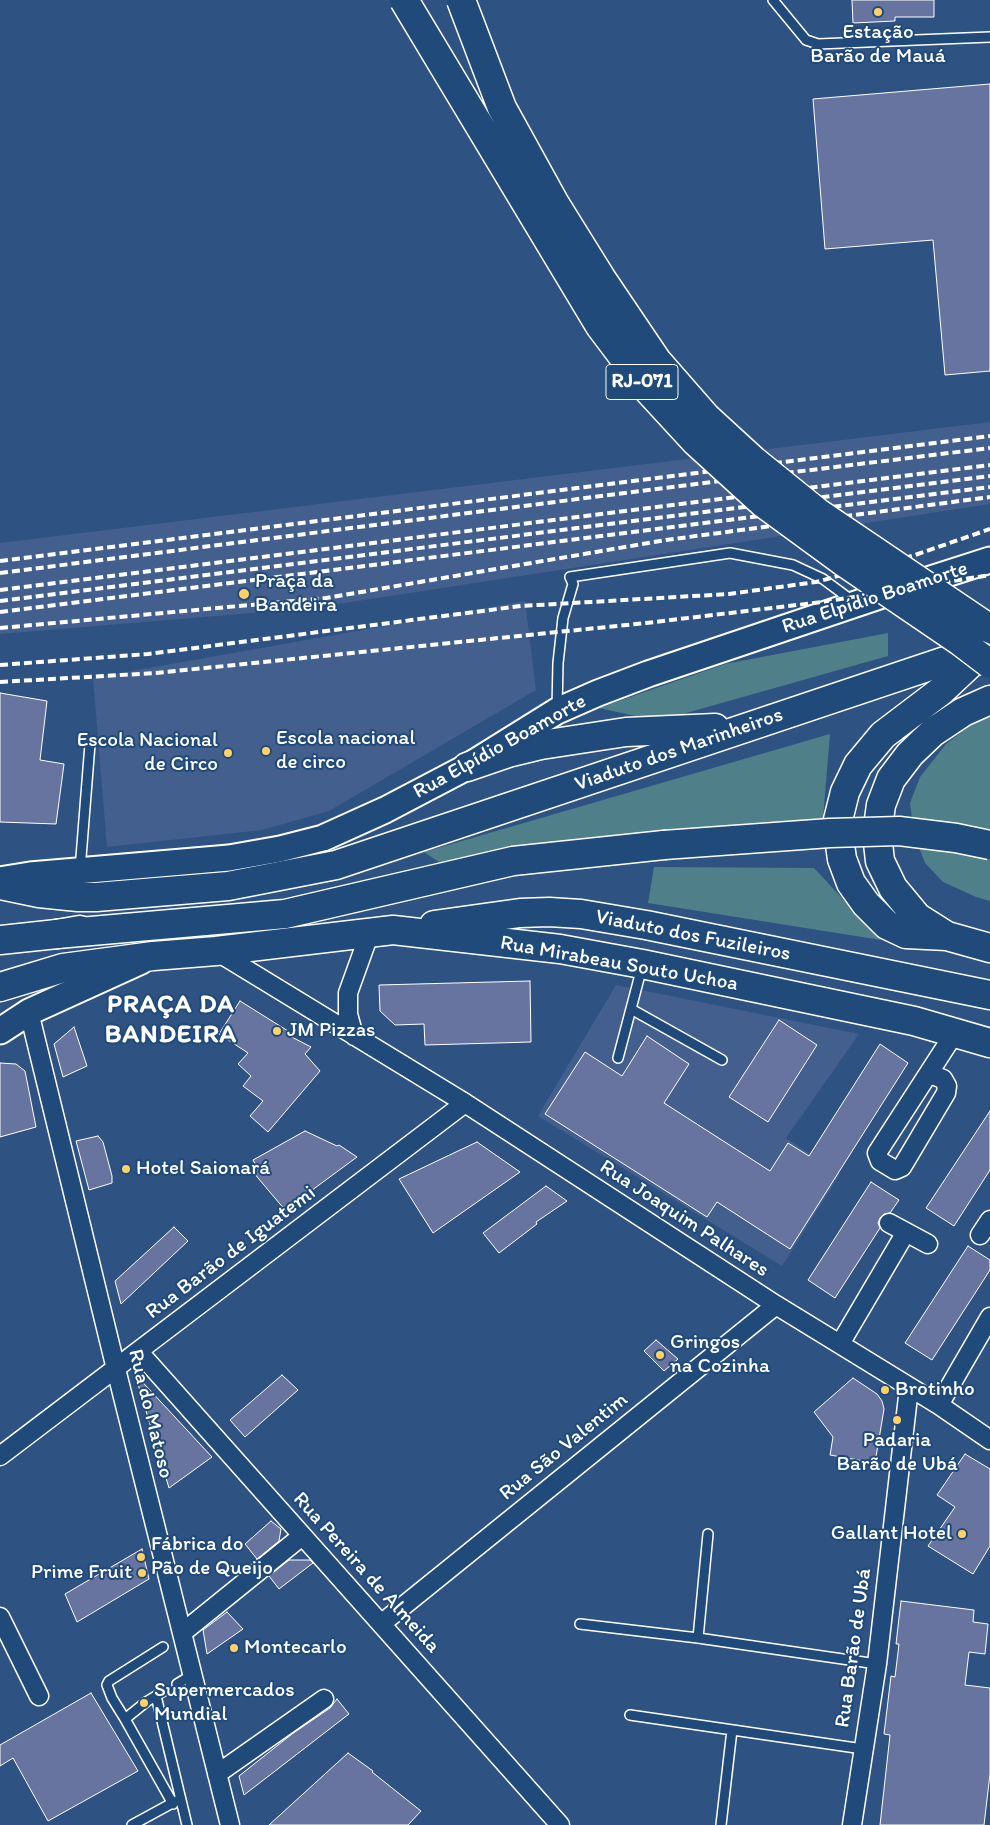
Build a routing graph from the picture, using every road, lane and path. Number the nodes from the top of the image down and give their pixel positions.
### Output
1 (404, 0) edge
2 (461, 0) edge
3 (773, 0) edge
4 (990, 37) edge
5 (990, 560) edge
6 (856, 603) junction
7 (990, 647) edge
8 (990, 700) edge
9 (557, 711) junction
10 (744, 727) junction
11 (90, 744) dead end
12 (468, 767) junction
13 (990, 845) edge
14 (368, 855) junction
15 (80, 870) junction
16 (0, 880) edge
17 (0, 885) edge
18 (382, 931) junction
19 (57, 934) junction
20 (947, 936) junction
21 (0, 940) edge
22 (990, 948) edge
23 (216, 951) junction
24 (153, 956) junction
25 (642, 964) junction
26 (0, 987) edge
27 (990, 995) edge
28 (631, 1009) junction
29 (29, 1012) junction
30 (0, 1031) edge
31 (954, 1034) junction
32 (354, 1036) junction
33 (990, 1043) edge
34 (618, 1058) dead end
35 (722, 1060) dead end
36 (930, 1074) junction
37 (465, 1103) junction
38 (990, 1220) edge
39 (889, 1224) dead end
40 (906, 1232) junction
41 (980, 1235) dead end
42 (928, 1244) dead end
43 (776, 1305) junction
44 (990, 1317) edge
45 (840, 1344) junction
46 (139, 1352) junction
47 (116, 1369) junction
48 (909, 1388) junction
49 (939, 1405) junction
50 (990, 1440) edge
51 (0, 1456) edge
52 (708, 1534) dead end
53 (302, 1536) junction
54 (0, 1617) edge
55 (381, 1624) junction
56 (580, 1624) dead end
57 (182, 1633) junction
58 (698, 1638) junction
59 (162, 1647) dead end
60 (876, 1664) junction
61 (39, 1696) dead end
62 (324, 1699) dead end
63 (630, 1715) dead end
64 (125, 1719) junction
65 (732, 1730) junction
66 (863, 1749) junction
67 (217, 1774) junction
68 (177, 1801) junction
69 (132, 1825) edge
70 (187, 1825) edge
71 (230, 1825) edge
72 (560, 1825) edge
73 (721, 1825) edge
74 (852, 1825) edge

1 - 7 main road, RJ-071, bridge
2 - 7 main road, RJ-071, bridge
3 - 4 lane
5 - 6 main road, Rua Elpídio Boamorte
6 - 9 main road, Rua Elpídio Boamorte
6 - 9 lane
7 - 10 main road, Viaduto dos Marinheiros
7 - 20 main road
8 - 20 main road
9 - 12 main road, Rua Elpídio Boamorte
10 - 12 main road
10 - 14 main road, Viaduto dos Marinheiros
11 - 15 lane
12 - 15 main road, Rua Elpídio Boamorte
13 - 19 main road, bridge
14 - 17 main road, Viaduto dos Marinheiros
14 - 19 main road
15 - 16 main road, Rua Elpídio Boamorte
18 - 23 main road, Rua Mirabeau Souto Uchoa
18 - 25 main road, Rua Mirabeau Souto Uchoa
18 - 27 main road, Viaduto dos Fuzileiros
18 - 32 street
19 - 21 main road
20 - 22 main road
23 - 24 main road, Rua Mirabeau Souto Uchoa
23 - 32 street, Rua Joaquim Palhares
24 - 26 main road
24 - 29 main road
25 - 28 lane
25 - 31 main road, Rua Mirabeau Souto Uchoa
28 - 34 lane
28 - 35 lane
29 - 30 main road
29 - 47 street, Rua do Matoso
31 - 33 main road, Rua Mirabeau Souto Uchoa
31 - 36 street
32 - 37 street, Rua Joaquim Palhares
36 - 36 street
37 - 43 street, Rua Joaquim Palhares
37 - 46 street, Rua Barão de Iguatemi
38 - 41 street
39 - 40 street
40 - 42 street
40 - 45 street
43 - 45 street, Rua Joaquim Palhares
43 - 55 street, Rua São Valentim
44 - 49 street
45 - 48 street, Rua Joaquim Palhares
46 - 47 street, Rua Barão de Iguatemi
46 - 53 street, Rua Pereira de Almeida
47 - 51 street, Rua Barão de Iguatemi
47 - 57 street, Rua do Matoso
48 - 49 street, Rua Joaquim Palhares
48 - 60 street, Rua Barão de Ubá
49 - 50 street, Rua Joaquim Palhares
52 - 58 lane
53 - 55 street, Rua Pereira de Almeida
53 - 57 street
54 - 61 street
55 - 72 street, Rua Pereira de Almeida
56 - 58 lane
57 - 67 street, Rua do Matoso
58 - 60 lane
59 - 64 lane
60 - 66 street, Rua Barão de Ubá
62 - 67 street
63 - 65 lane
64 - 68 lane
64 - 68 lane
65 - 66 lane
65 - 73 lane
66 - 74 street, Rua Barão de Ubá
67 - 71 street, Rua do Matoso
68 - 69 lane
68 - 70 lane

